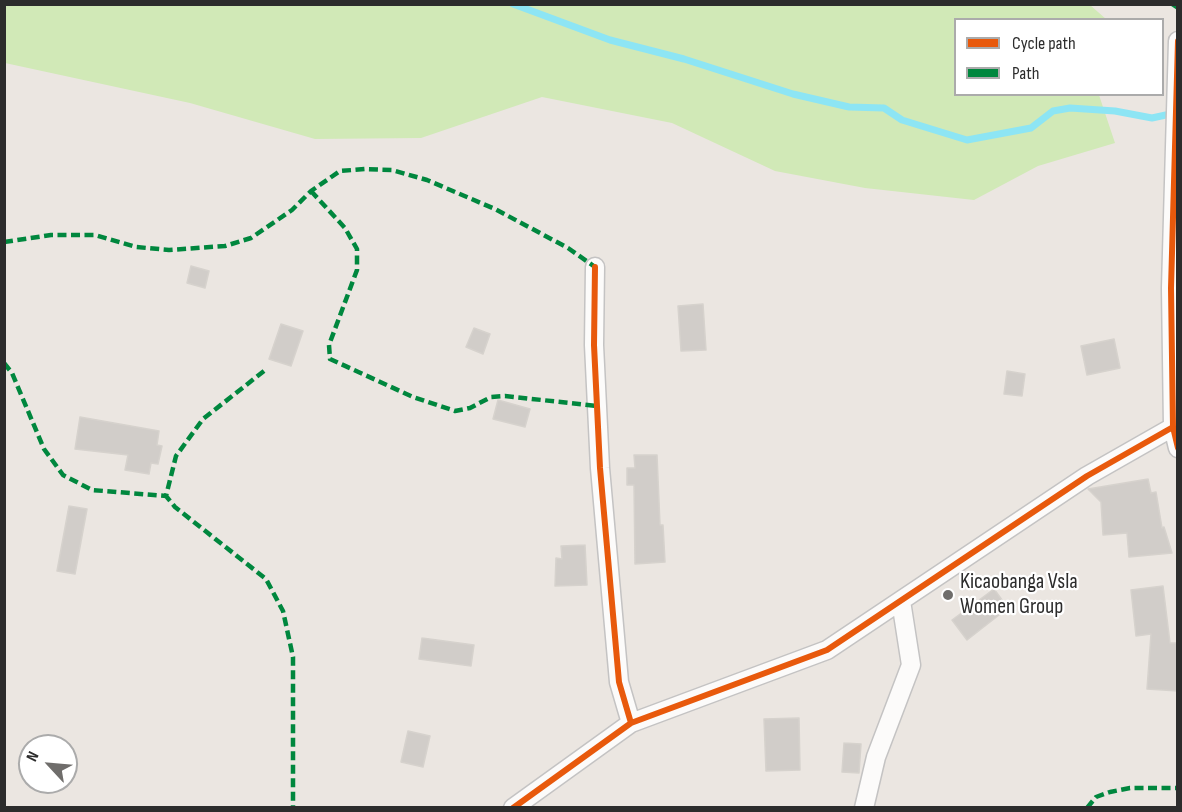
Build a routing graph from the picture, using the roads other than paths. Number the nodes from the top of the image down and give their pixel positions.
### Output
1 (1178, 41) edge
2 (595, 267) dead end
3 (1173, 427) junction
4 (1178, 448) edge
5 (901, 601) junction
6 (631, 723) junction
7 (513, 807) edge
8 (864, 807) edge

1 - 3 street
2 - 6 street
3 - 4 street
3 - 5 street
5 - 6 street
5 - 8 street
6 - 7 street

